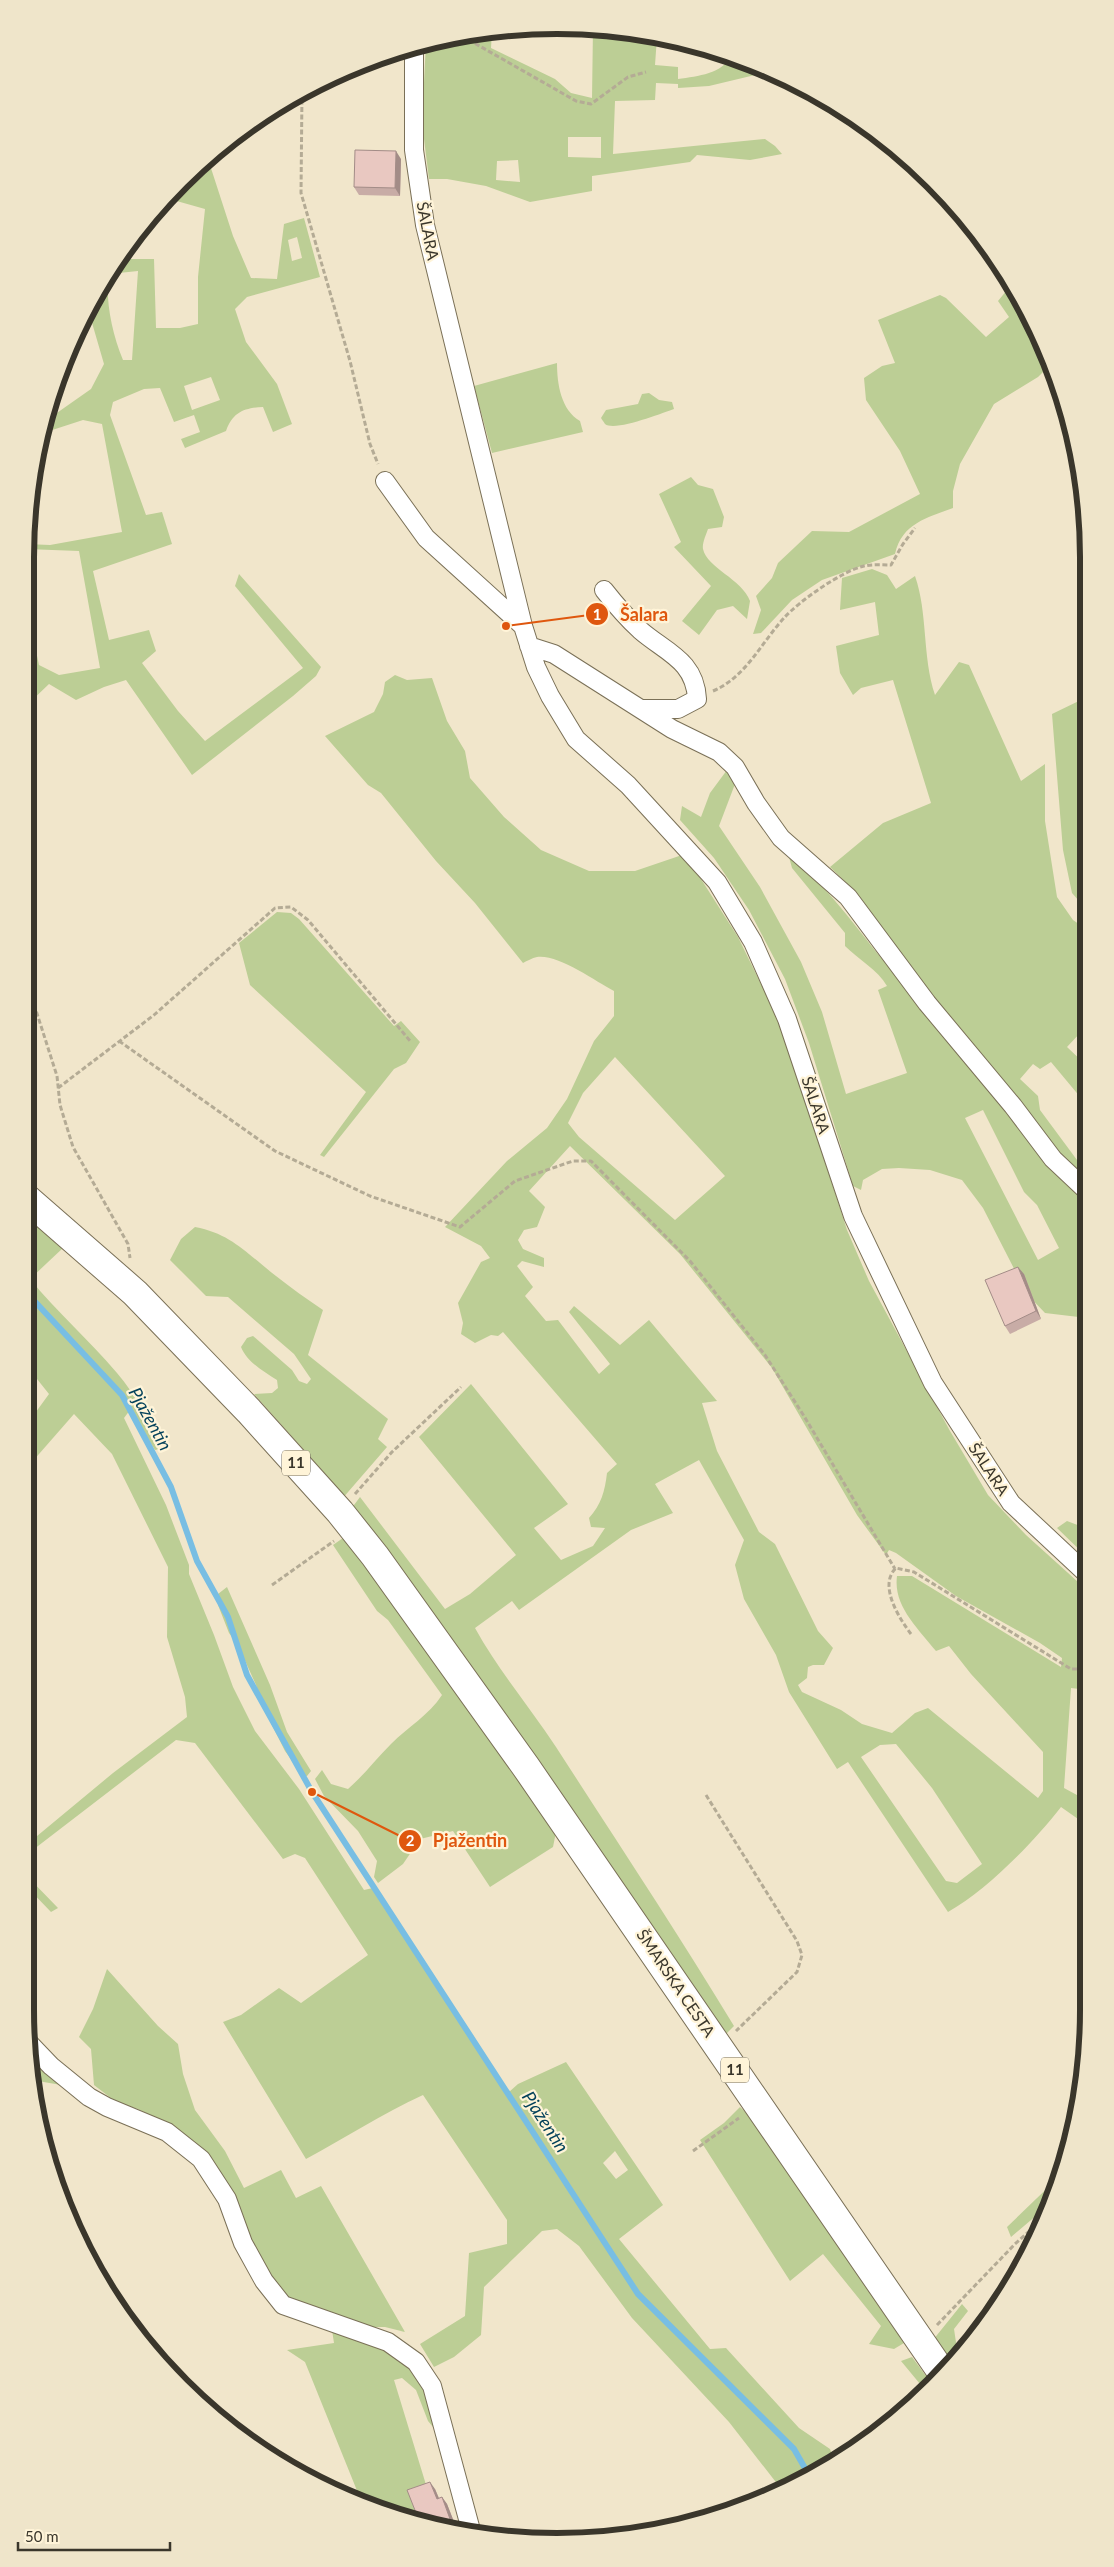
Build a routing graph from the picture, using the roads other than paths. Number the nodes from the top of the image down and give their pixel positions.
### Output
1 (414, 54) edge
2 (385, 481) road end
3 (604, 590) dead end
4 (522, 626) junction
5 (529, 646) junction
6 (641, 709) junction
7 (1080, 1185) edge
8 (34, 1205) edge
9 (1080, 1567) edge
10 (36, 2050) edge
11 (939, 2367) edge
12 (470, 2526) edge

1 - 4 street, ŠALARA
2 - 4 street
3 - 6 street
4 - 5 street, ŠALARA
5 - 6 street
5 - 9 street, ŠALARA
6 - 7 street
8 - 11 main road, ŠMARSKA CESTA / 11
10 - 12 street

